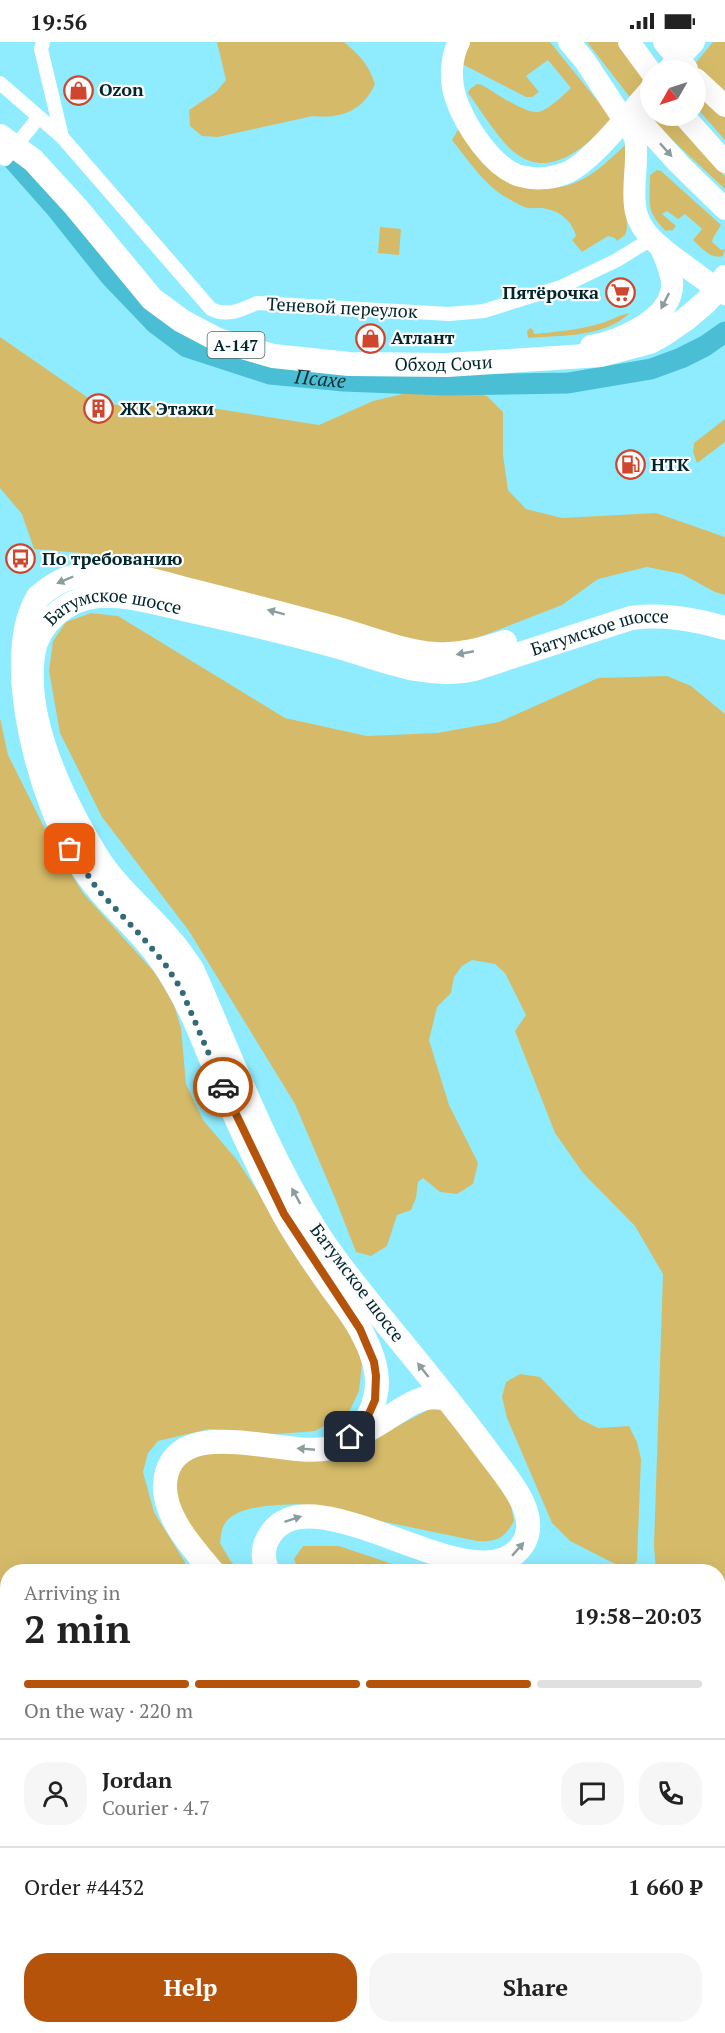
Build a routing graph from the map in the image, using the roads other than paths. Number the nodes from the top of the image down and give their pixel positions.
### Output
1 (43, 42) edge
2 (459, 42) edge
3 (629, 42) edge
4 (664, 42) edge
5 (693, 43) edge
6 (576, 48) edge
7 (642, 60) edge
8 (677, 60) edge
9 (679, 60) edge
10 (0, 82) edge
11 (706, 88) edge
12 (640, 101) edge
13 (725, 106) edge
14 (39, 117) junction
15 (693, 126) edge
16 (63, 137) junction
17 (2, 150) edge
18 (725, 162) edge
19 (725, 209) edge
20 (656, 242) junction
21 (720, 293) edge
22 (556, 359) junction
23 (720, 622) edge
24 (447, 1399) junction
25 (350, 1437) junction
26 (207, 1564) edge
27 (265, 1564) edge

1 - 16 street, Теневой переулок
2 - 12 main road
3 - 7 main road
4 - 9 main road
5 - 8 main road
6 -> 19 main road
6 - 20 main road, А-147
10 - 14 street, Теневой переулок
11 - 13 main road
14 - 16 street, Теневой переулок
14 - 17 street
15 - 18 main road
16 - 20 street, Теневой переулок
17 - 22 highway, Обход Сочи / А-147
20 - 21 main road, А-147
20 -> 22 main road
21 - 22 highway, Обход Сочи / А-147
24 -> 23 highway, Батумское шоссе
23 -> 25 highway, Батумское шоссе
24 - 25 highway
27 -> 24 highway, Батумское шоссе
25 -> 26 highway, Батумское шоссе

